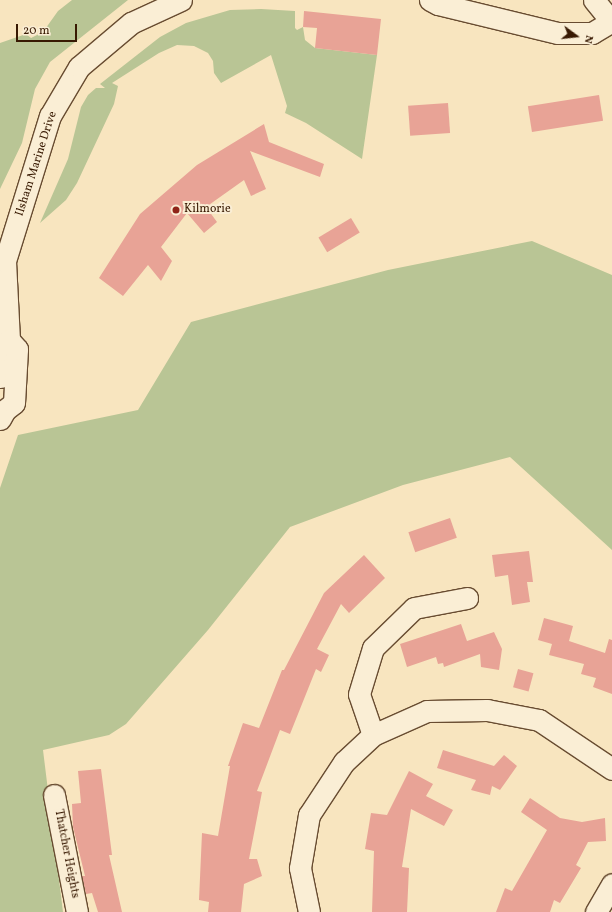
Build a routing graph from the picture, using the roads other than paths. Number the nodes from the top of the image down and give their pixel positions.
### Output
1 (181, 0) edge
2 (430, 0) edge
3 (594, 0) edge
4 (612, 22) edge
5 (9, 340) junction
6 (0, 377) edge
7 (2, 410) edge
8 (467, 598) dead end
9 (373, 735) junction
10 (612, 769) edge
11 (54, 795) dead end
12 (612, 884) edge
13 (77, 912) edge
14 (309, 912) edge
15 (596, 912) edge

1 - 5 street, Ilsham Marine Drive
2 - 4 street
3 - 4 street
5 - 6 street, Ilsham Marine Drive
5 - 7 street, Ilsham Marine Drive
8 - 9 street
9 - 10 street
9 - 14 street
11 - 13 street, Thatcher Heights
12 - 15 street

